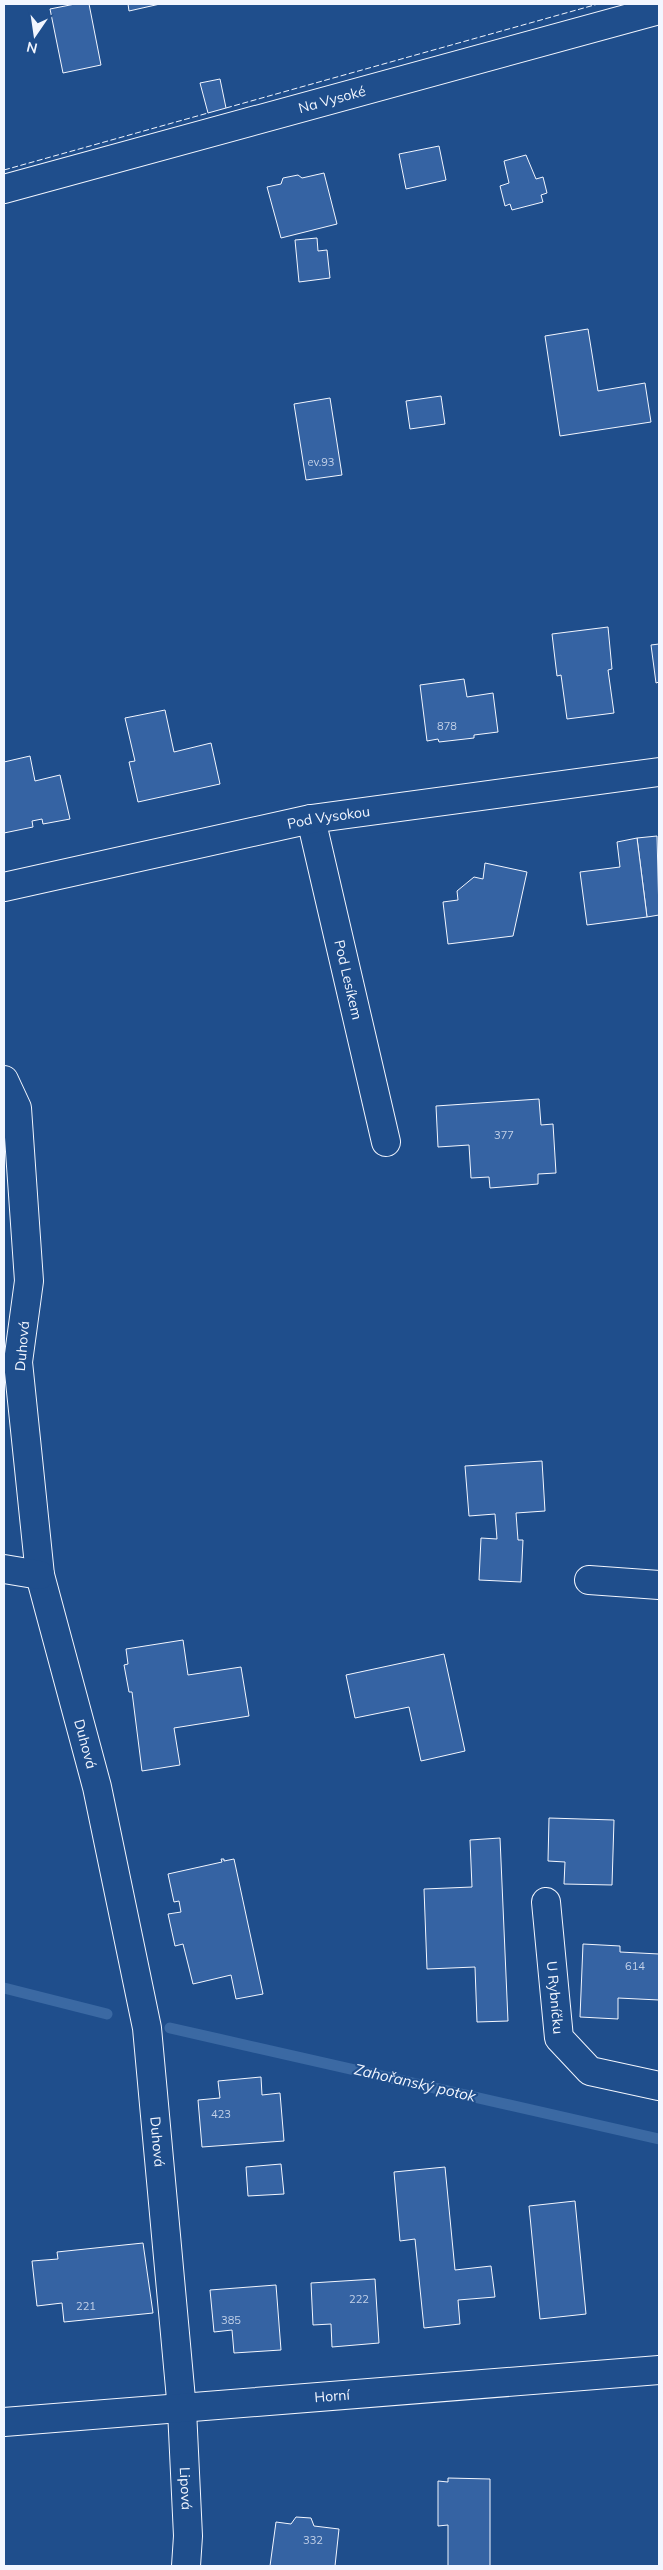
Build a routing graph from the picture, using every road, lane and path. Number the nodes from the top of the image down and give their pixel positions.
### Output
1 (659, 10) edge
2 (4, 189) edge
3 (659, 772) edge
4 (311, 819) junction
5 (4, 887) edge
6 (4, 1080) edge
7 (386, 1142) dead end
8 (4, 1570) edge
9 (40, 1575) junction
10 (589, 1580) dead end
11 (659, 1585) edge
12 (546, 1902) dead end
13 (659, 2086) edge
14 (659, 2370) edge
15 (182, 2410) junction
16 (4, 2422) edge
17 (186, 2566) edge

1 - 2 street, Na Vysoké
3 - 4 street, Pod Vysokou
4 - 5 street, Pod Vysokou
4 - 7 street, Pod Lesíkem
6 - 9 street, Duhová
8 - 9 street
9 - 15 street, Duhová
10 - 11 street
12 - 13 street, U Rybníčku
14 - 15 street, Horní
15 - 16 street, Horní
15 - 17 street, Lipová

